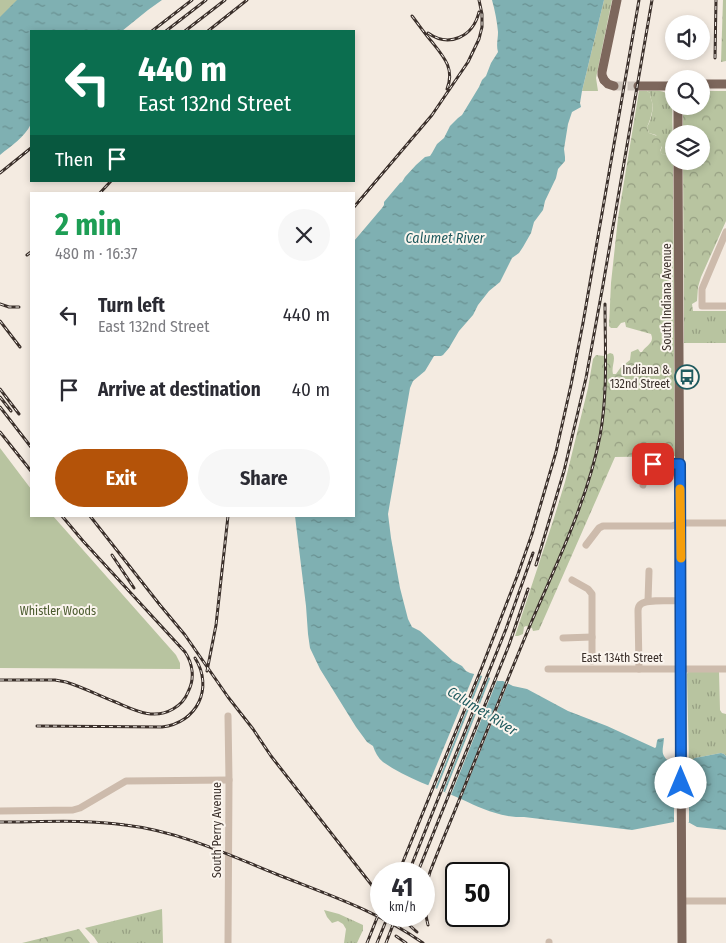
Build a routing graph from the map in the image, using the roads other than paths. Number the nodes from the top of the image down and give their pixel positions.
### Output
1 (617, 0) edge
2 (614, 84) dead end
3 (639, 84) tunnel mouth
4 (710, 84) edge
5 (726, 84) edge
6 (665, 86) edge
7 (678, 170) edge
8 (726, 232) edge
9 (726, 306) edge
10 (680, 464) junction
11 (644, 485) dead end
12 (726, 523) edge
13 (680, 524) junction
14 (586, 545) dead end
15 (649, 571) dead end
16 (572, 580) dead end
17 (648, 601) junction
18 (681, 601) junction
19 (563, 638) dead end
20 (592, 638) junction
21 (592, 661) dead end
22 (548, 669) dead end
23 (639, 669) junction
24 (681, 669) junction
25 (726, 669) edge
26 (228, 716) dead end
27 (229, 780) junction
28 (0, 811) edge
29 (682, 900) junction
30 (726, 900) edge
31 (228, 943) edge
32 (682, 943) edge

1 - 2 main road
3 - 6 main road
4 - 5 main road
7 - 10 main road, South Indiana Avenue
8 - 9 street
10 - 11 street
10 - 13 main road, South Indiana Avenue
12 - 13 street
13 - 14 street
13 - 18 main road, South Indiana Avenue
15 - 17 street
16 - 20 street
17 - 18 street
17 - 23 street
18 - 24 main road, South Indiana Avenue
19 - 20 street
20 - 21 street
22 - 23 street, East 134th Street
23 - 24 street, East 134th Street
24 - 25 street, East 134th Street
24 - 29 main road, South Indiana Avenue
26 - 27 street, South Perry Avenue
27 - 28 street
27 - 31 street, South Perry Avenue
29 - 30 street
29 - 32 main road, South Indiana Avenue

